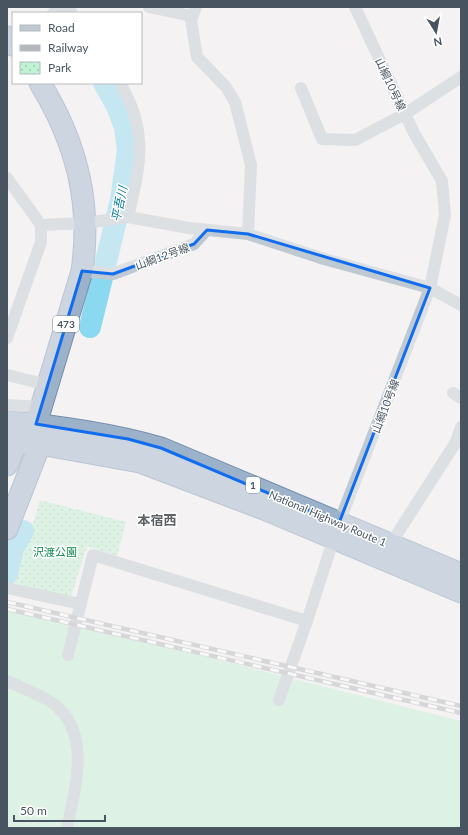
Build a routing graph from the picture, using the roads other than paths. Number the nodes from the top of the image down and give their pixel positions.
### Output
1 (149, 7) edge
2 (356, 7) edge
3 (194, 12) edge
4 (461, 77) edge
5 (41, 84) edge
6 (120, 84) edge
7 (301, 88) dead end
8 (405, 114) junction
9 (7, 178) edge
10 (128, 217) junction
11 (86, 223) junction
12 (41, 224) junction
13 (207, 230) junction
14 (248, 234) junction
15 (82, 271) junction
16 (430, 288) junction
17 (461, 305) edge
18 (7, 338) edge
19 (7, 375) edge
20 (48, 385) junction
21 (7, 405) edge
22 (38, 415) junction
23 (7, 422) edge
24 (461, 427) edge
25 (12, 442) edge
26 (459, 443) edge
27 (40, 444) junction
28 (7, 465) edge
29 (7, 529) edge
30 (336, 531) junction
31 (390, 545) junction
32 (461, 574) edge
33 (11, 589) edge
34 (461, 592) edge
35 (80, 604) junction
36 (307, 621) junction
37 (68, 655) dead end
38 (7, 681) edge
39 (279, 700) dead end
40 (67, 828) edge

1 - 3 street
2 - 8 street, 山綱10号線
3 - 14 street
4 - 8 street
5 - 11 highway, 473
6 - 10 street
7 - 8 street
8 - 16 street, 山綱10号線
9 - 12 street
10 - 11 street
10 - 13 street
11 - 12 street
11 - 15 highway, 473
12 - 18 street
13 - 14 street
13 - 15 street, 山綱12号線
14 - 16 street
15 - 20 highway, 473
16 - 17 street
16 - 30 street, 山綱10号線
19 - 20 street
20 - 22 highway, 473
21 - 22 street
22 - 23 highway, National Highway Route 1 / 1
22 - 25 highway, 473
22 - 27 highway, 473
22 - 30 highway, National Highway Route 1 / 1
24 - 26 street
25 - 27 highway, National Highway Route 1 / 1
25 - 28 highway, 473
26 - 31 street
27 - 29 highway
27 - 30 highway, National Highway Route 1 / 1
30 - 31 highway, National Highway Route 1 / 1
30 - 34 highway, National Highway Route 1 / 1
30 - 36 street, 山綱10号線
31 - 32 highway, National Highway Route 1 / 1
33 - 35 street
35 - 36 street
35 - 37 street
36 - 39 street, 山綱10号線
38 - 40 street

